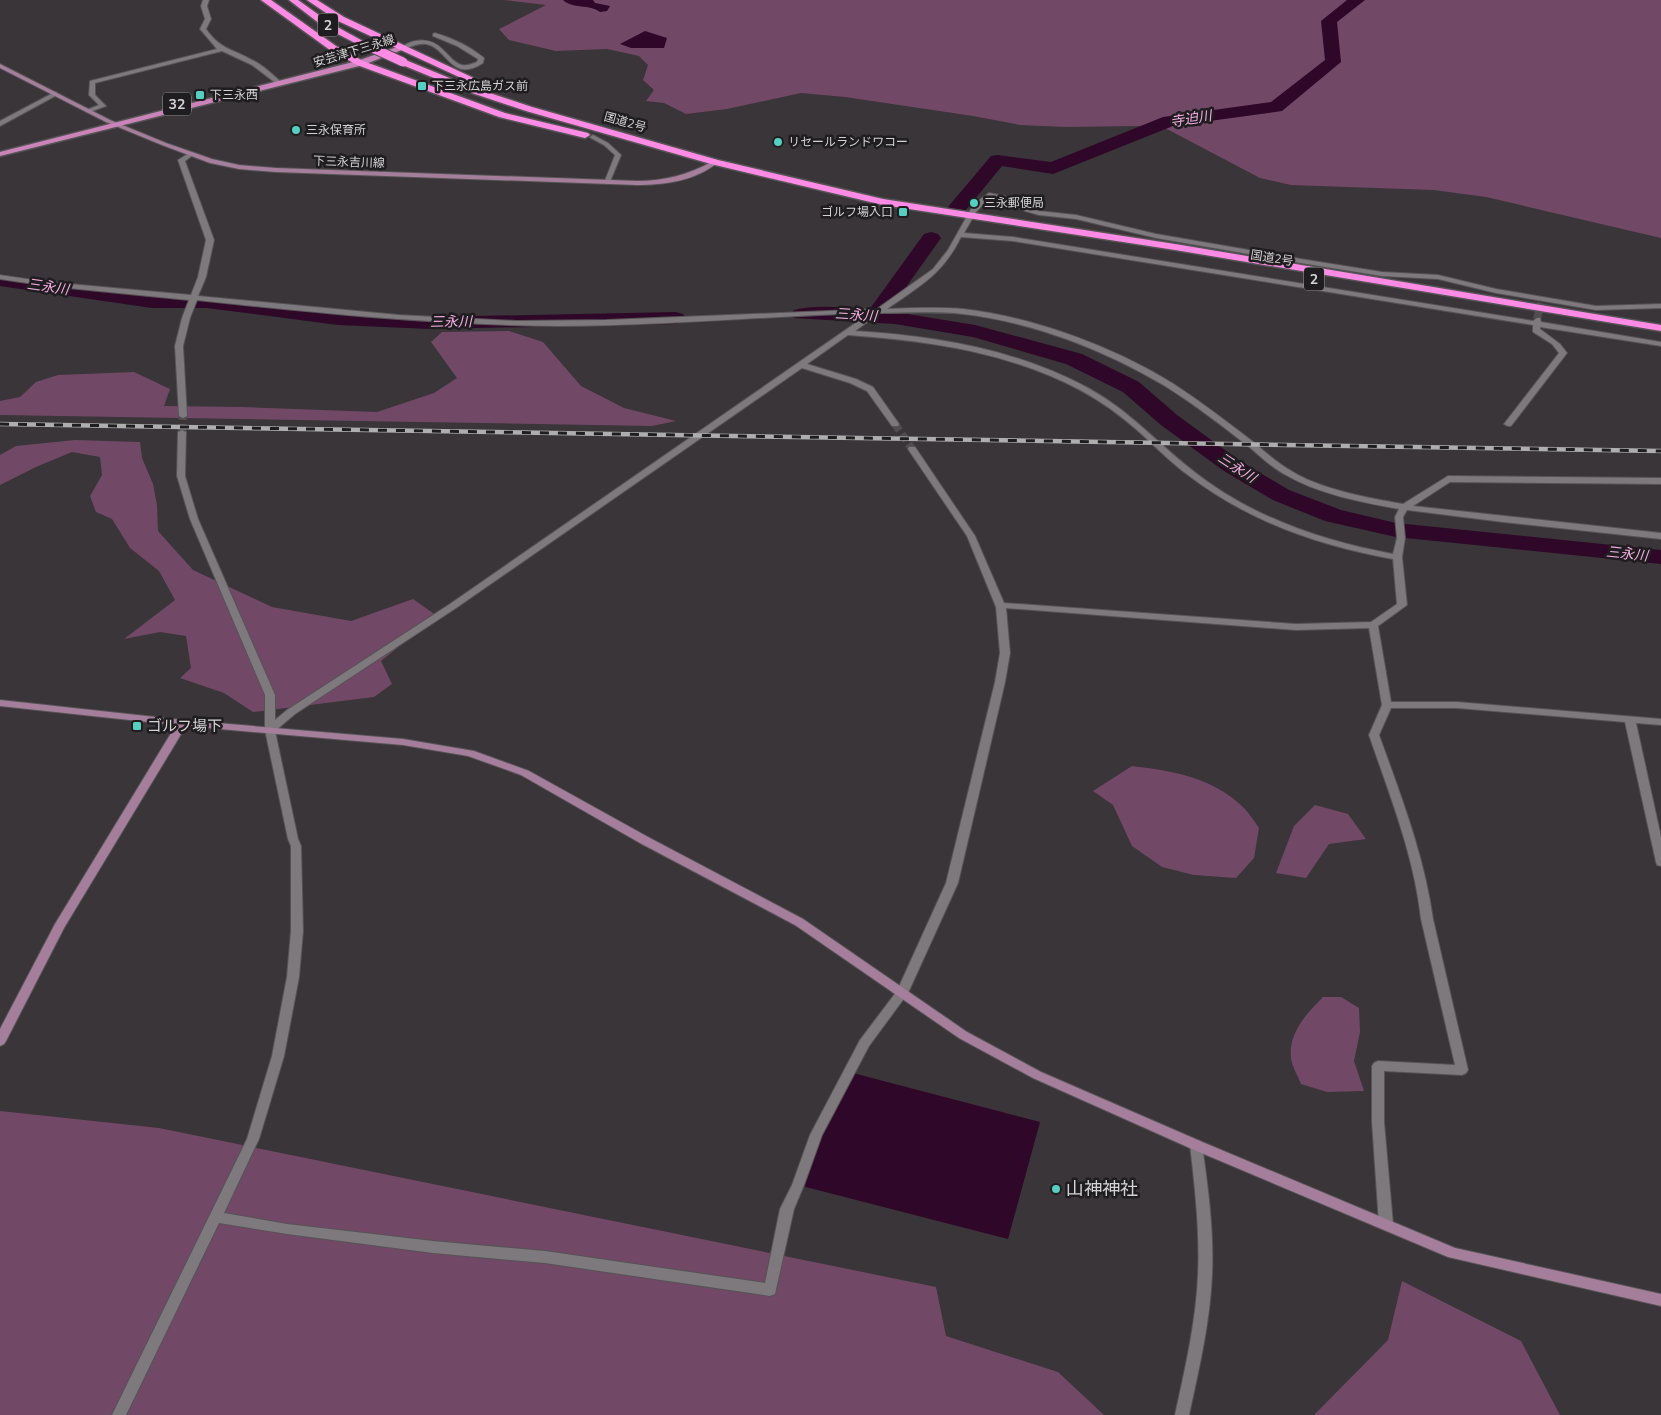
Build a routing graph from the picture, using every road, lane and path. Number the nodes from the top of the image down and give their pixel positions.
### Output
1 (206, 0) edge
2 (264, 0) edge
3 (293, 0) edge
4 (312, 0) edge
5 (436, 35) dead end
6 (404, 48) junction
7 (220, 50) junction
8 (358, 61) junction
9 (0, 66) edge
10 (276, 82) junction
11 (55, 94) junction
12 (88, 111) junction
13 (112, 122) junction
14 (0, 124) edge
15 (588, 126) junction
16 (593, 137) junction
17 (663, 148) junction
18 (0, 149) edge
19 (0, 154) edge
20 (190, 154) junction
21 (715, 162) junction
22 (606, 183) junction
23 (969, 216) junction
24 (960, 235) junction
25 (0, 277) edge
26 (194, 298) junction
27 (1661, 306) edge
28 (879, 312) junction
29 (1537, 322) junction
30 (1661, 328) edge
31 (848, 333) junction
32 (1661, 335) edge
33 (1661, 344) edge
34 (800, 365) junction
35 (183, 416) tunnel mouth
36 (895, 424) tunnel mouth
37 (1508, 424) dead end
38 (182, 432) tunnel mouth
39 (912, 449) tunnel mouth
40 (1661, 480) edge
41 (1402, 510) junction
42 (1661, 536) edge
43 (1398, 554) junction
44 (999, 605) junction
45 (1373, 625) junction
46 (0, 703) edge
47 (1387, 706) junction
48 (1630, 720) junction
49 (1661, 722) edge
50 (183, 723) junction
51 (270, 730) junction
52 (1661, 862) edge
53 (902, 993) junction
54 (0, 1041) edge
55 (1196, 1145) junction
56 (216, 1217) junction
57 (1386, 1224) junction
58 (1661, 1300) edge
59 (120, 1415) edge
60 (1182, 1415) edge

1 - 7 street
2 - 8 highway
3 - 15 highway, 国道2号 / 2, bridge
4 - 6 highway
5 - 6 street
6 - 8 main road, 安芸津下三永線 / 32
6 - 15 highway
7 - 10 street
7 - 12 street
8 - 10 main road, 安芸津下三永線 / 32
8 - 16 highway
9 - 11 street, 下三永吉川線
10 - 13 main road, 安芸津下三永線 / 32
11 - 12 street, 下三永吉川線
11 - 14 street
12 - 13 street, 下三永吉川線
13 - 18 main road, 安芸津下三永線 / 32
13 - 19 main road, 安芸津下三永線 / 32
13 - 20 street, 下三永吉川線
15 - 17 highway, 国道2号 / 2
16 - 17 highway
16 - 22 street
17 - 21 highway, 国道2号 / 2
20 - 22 street, 下三永吉川線
20 - 26 street
21 - 22 street, 下三永吉川線
21 - 23 highway, 国道2号 / 2
23 - 24 street
23 - 27 street
23 - 30 highway, 国道2号 / 2
23 - 32 highway, 国道2号 / 2
24 - 28 street
24 - 29 street
25 - 26 street
26 - 28 street
26 - 35 street
28 - 31 street
28 - 41 street
29 - 33 street
29 - 37 street
31 - 34 street
31 - 43 street
34 - 36 street
34 - 51 street
38 - 51 street
39 - 44 street
40 - 41 street
41 - 42 street
41 - 43 street
43 - 45 street
44 - 45 street
44 - 53 street
45 - 47 street
46 - 50 street
47 - 48 street
47 - 57 street
48 - 49 street
48 - 52 street
50 - 51 street
50 - 54 street
51 - 53 street
51 - 56 street
53 - 55 street
53 - 56 street
55 - 57 street
55 - 60 street
56 - 59 street
57 - 58 street

